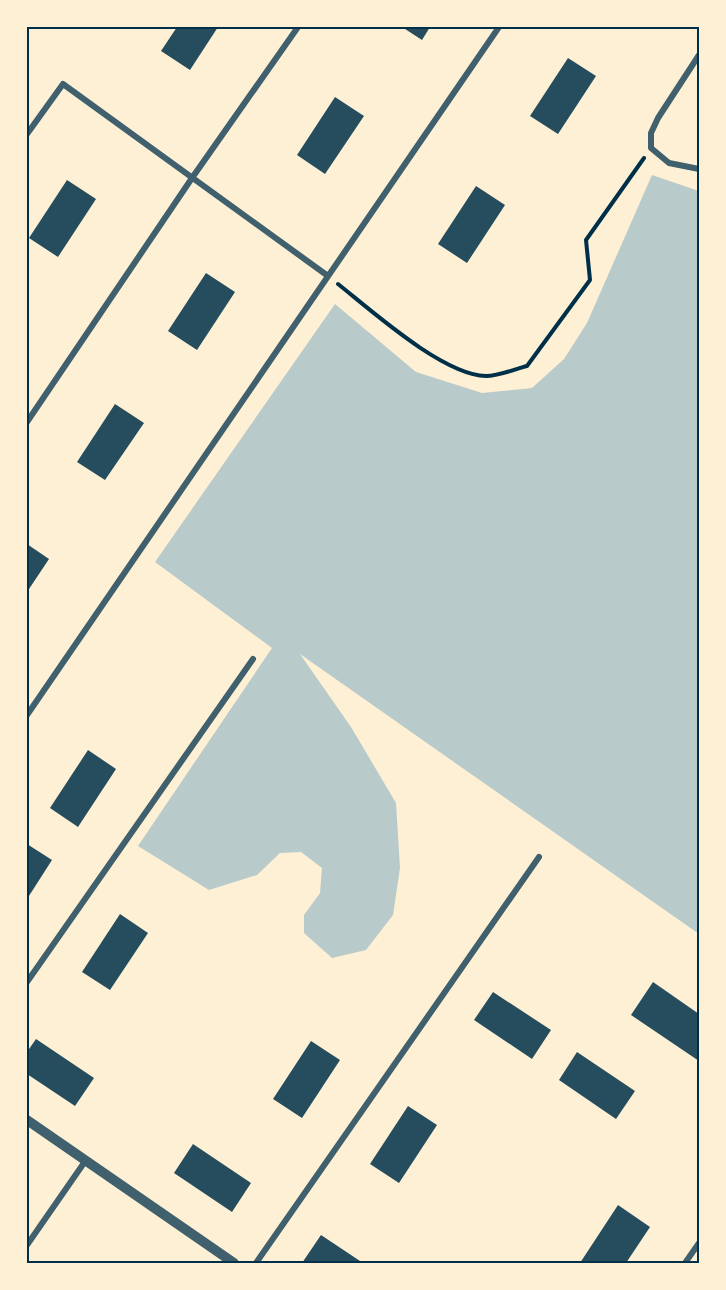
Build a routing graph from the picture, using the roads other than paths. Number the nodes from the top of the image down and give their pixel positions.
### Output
1 (298, 27) edge
2 (499, 27) edge
3 (699, 55) edge
4 (27, 134) edge
5 (699, 170) edge
6 (192, 178) junction
7 (328, 276) junction
8 (27, 422) edge
9 (253, 659) dead end
10 (27, 715) edge
11 (539, 857) dead end
12 (27, 982) edge
13 (27, 1120) edge
14 (86, 1161) junction
15 (699, 1243) edge
16 (27, 1245) edge
17 (234, 1263) edge
18 (256, 1263) edge
19 (685, 1263) edge

1 - 6 street
2 - 7 street
3 - 5 street
4 - 6 street
6 - 7 street
6 - 8 street
7 - 10 street
9 - 12 street
11 - 18 street
13 - 14 street
14 - 16 street
14 - 17 street
15 - 19 street

